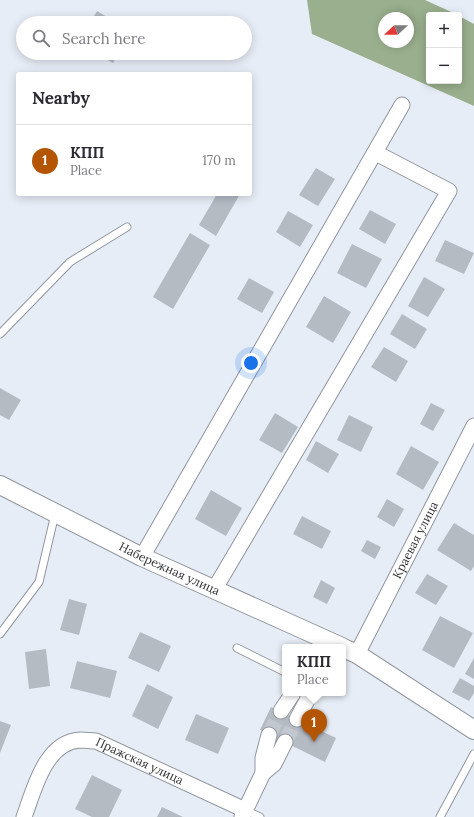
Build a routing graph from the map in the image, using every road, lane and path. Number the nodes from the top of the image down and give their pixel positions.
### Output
1 (402, 104) dead end
2 (376, 153) junction
3 (127, 227) dead end
4 (0, 334) edge
5 (474, 426) edge
6 (0, 485) edge
7 (55, 513) junction
8 (142, 557) junction
9 (214, 590) junction
10 (0, 634) edge
11 (331, 644) edge
12 (339, 644) edge
13 (237, 648) dead end
14 (346, 652) edge
15 (282, 670) edge
16 (291, 696) edge
17 (309, 696) edge
18 (281, 711) tunnel mouth
19 (297, 719) tunnel mouth
20 (474, 730) edge
21 (269, 735) tunnel mouth
22 (285, 742) tunnel mouth
23 (474, 754) edge
24 (263, 773) junction
25 (244, 814) edge
26 (24, 817) edge
27 (260, 817) edge
28 (440, 817) edge

1 - 2 street
2 - 8 street
2 - 9 street
3 - 4 lane
5 - 12 street, Краевая улица
6 - 7 street, Набережная улица
7 - 8 street, Набережная улица
7 - 10 lane
8 - 9 street, Набережная улица
9 - 11 street, Набережная улица
13 - 15 lane
14 - 20 street, Набережная улица
16 - 18 street
17 - 19 street
21 - 24 street
22 - 24 street
23 - 28 lane
24 - 25 street
25 - 26 street, Пражская улица
25 - 27 lane

